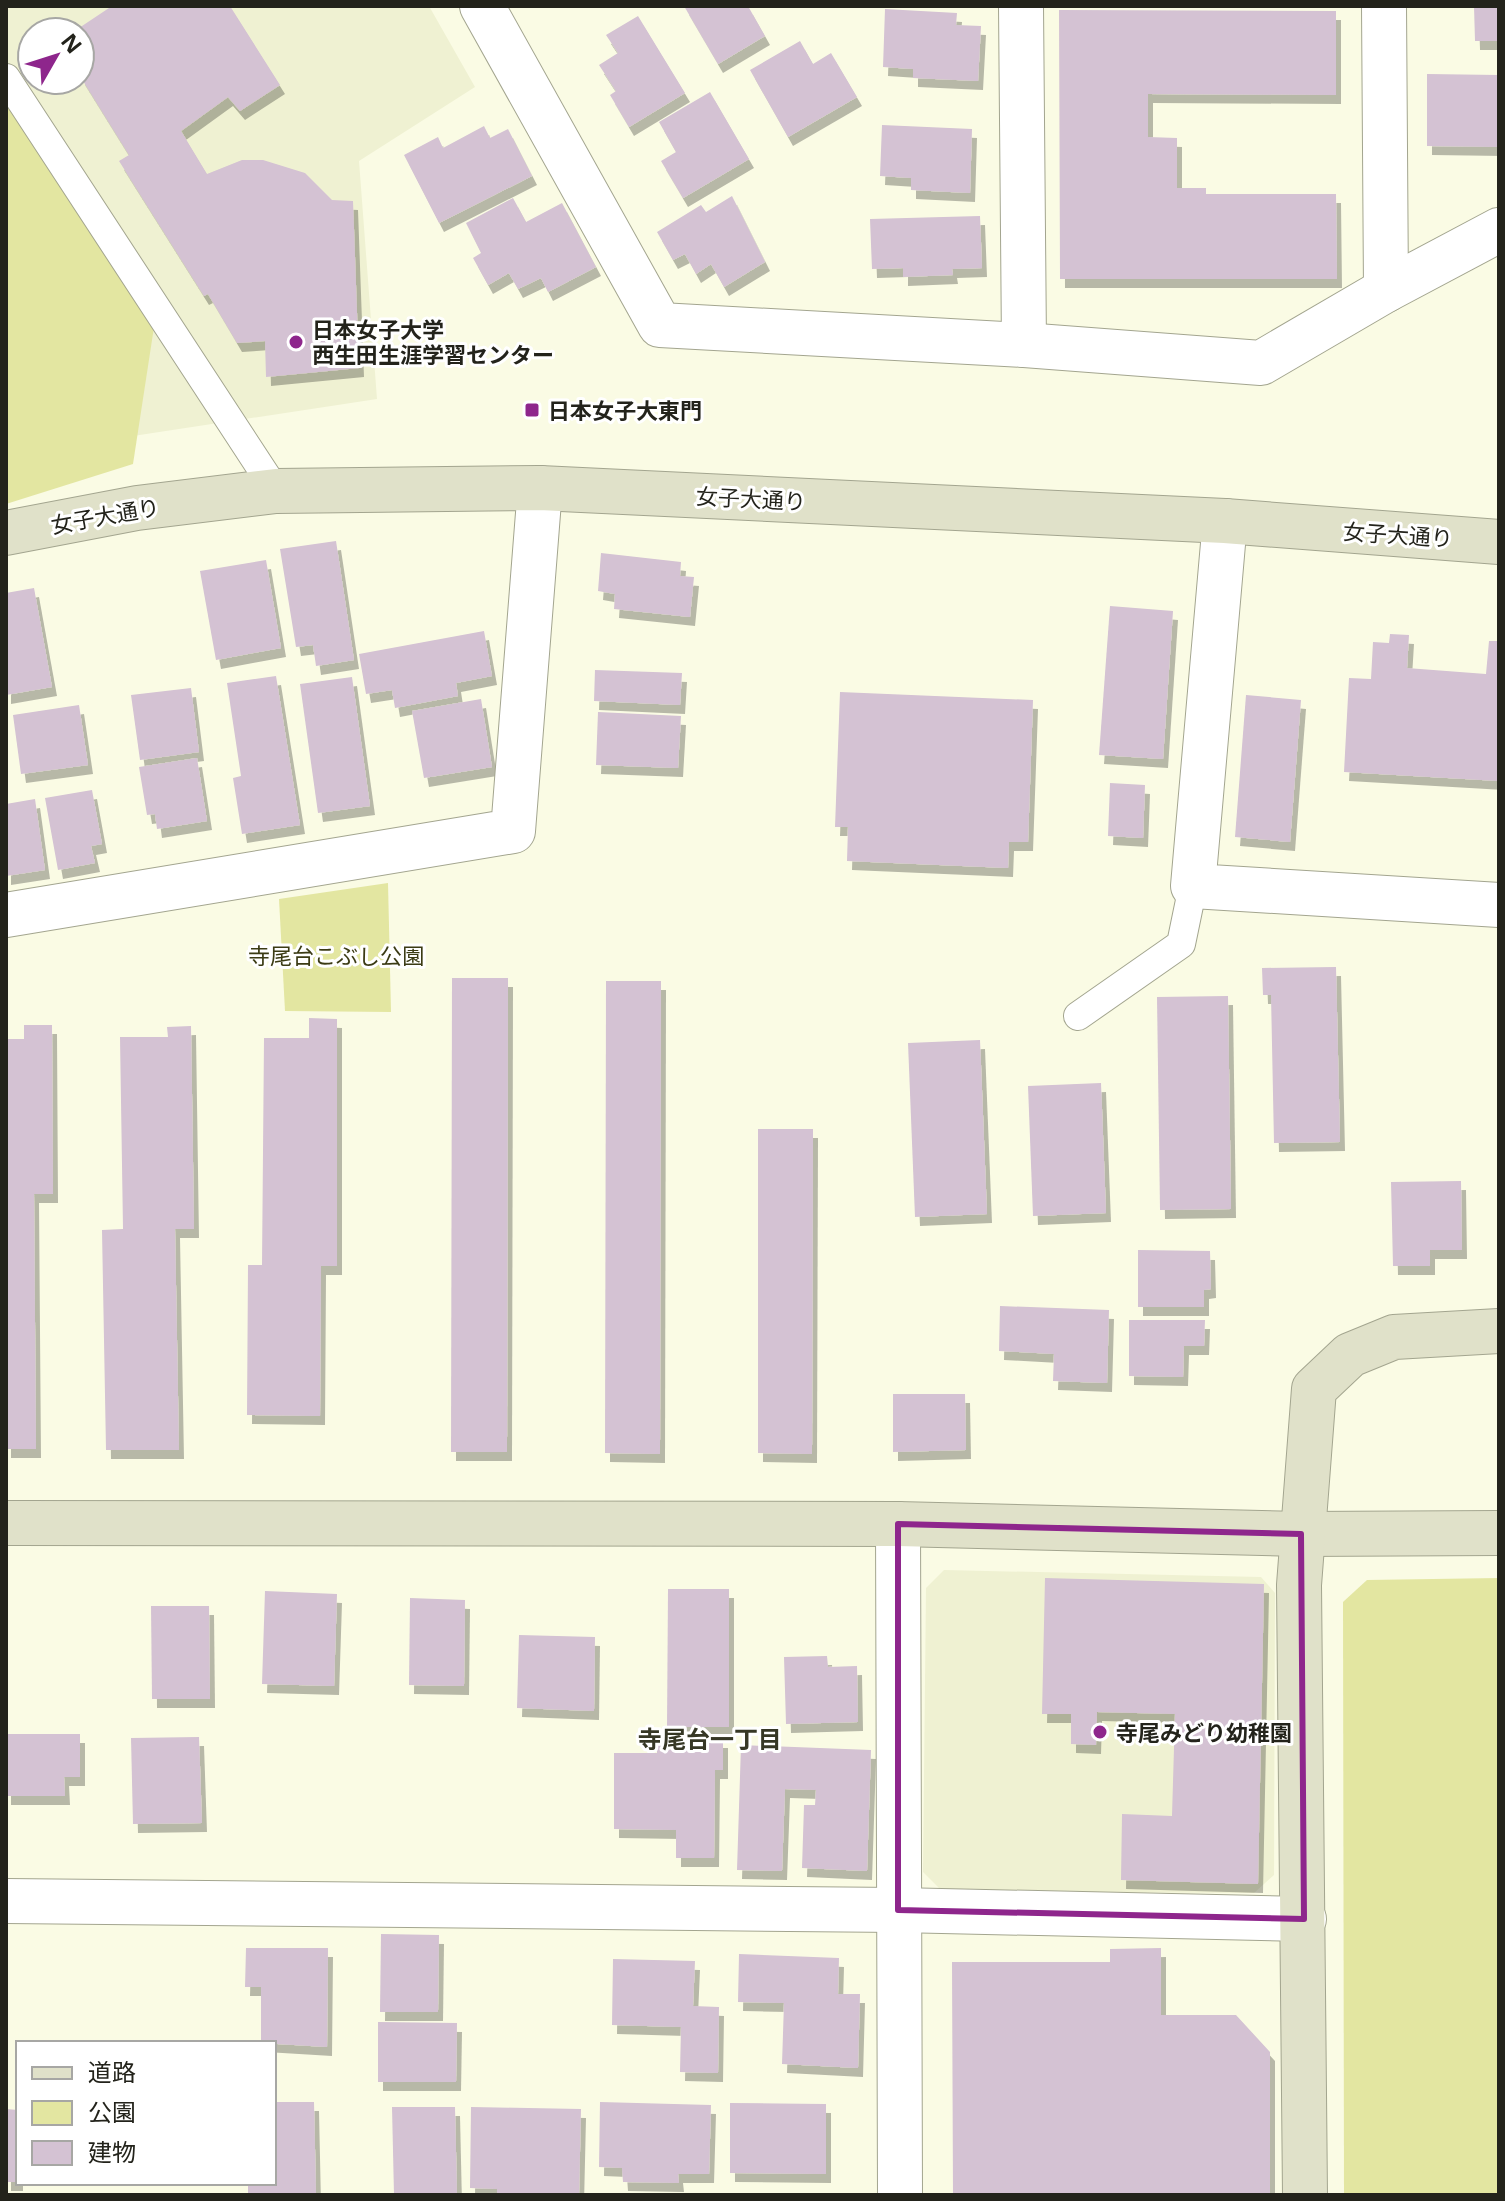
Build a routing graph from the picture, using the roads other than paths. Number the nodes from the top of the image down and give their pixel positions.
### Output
1 (482, 6) edge
2 (1021, 6) edge
3 (1384, 6) edge
4 (6, 78) edge
5 (1499, 230) edge
6 (1386, 290) junction
7 (1024, 345) junction
8 (540, 488) junction
9 (276, 491) junction
10 (1225, 521) junction
11 (6, 533) edge
12 (1499, 542) edge
13 (1193, 886) junction
14 (1499, 905) edge
15 (6, 915) edge
16 (1078, 1016) dead end
17 (1499, 1331) edge
18 (6, 1523) edge
19 (898, 1524) junction
20 (1499, 1533) edge
21 (1301, 1534) junction
22 (6, 1901) edge
23 (898, 1910) junction
24 (1304, 1919) junction
25 (900, 2195) edge
26 (1305, 2195) edge

1 - 7 street
2 - 7 street
3 - 6 street
4 - 9 lane
5 - 6 street
6 - 7 street
8 - 9 street, 女子大通り
8 - 10 street, 女子大通り
8 - 15 street
9 - 11 street, 女子大通り
10 - 12 street, 女子大通り
10 - 13 street
13 - 14 street
13 - 16 lane
17 - 21 street
18 - 19 street
19 - 21 street
19 - 23 street
20 - 21 street
21 - 24 street
22 - 23 street
23 - 24 street
23 - 25 street
24 - 26 street

